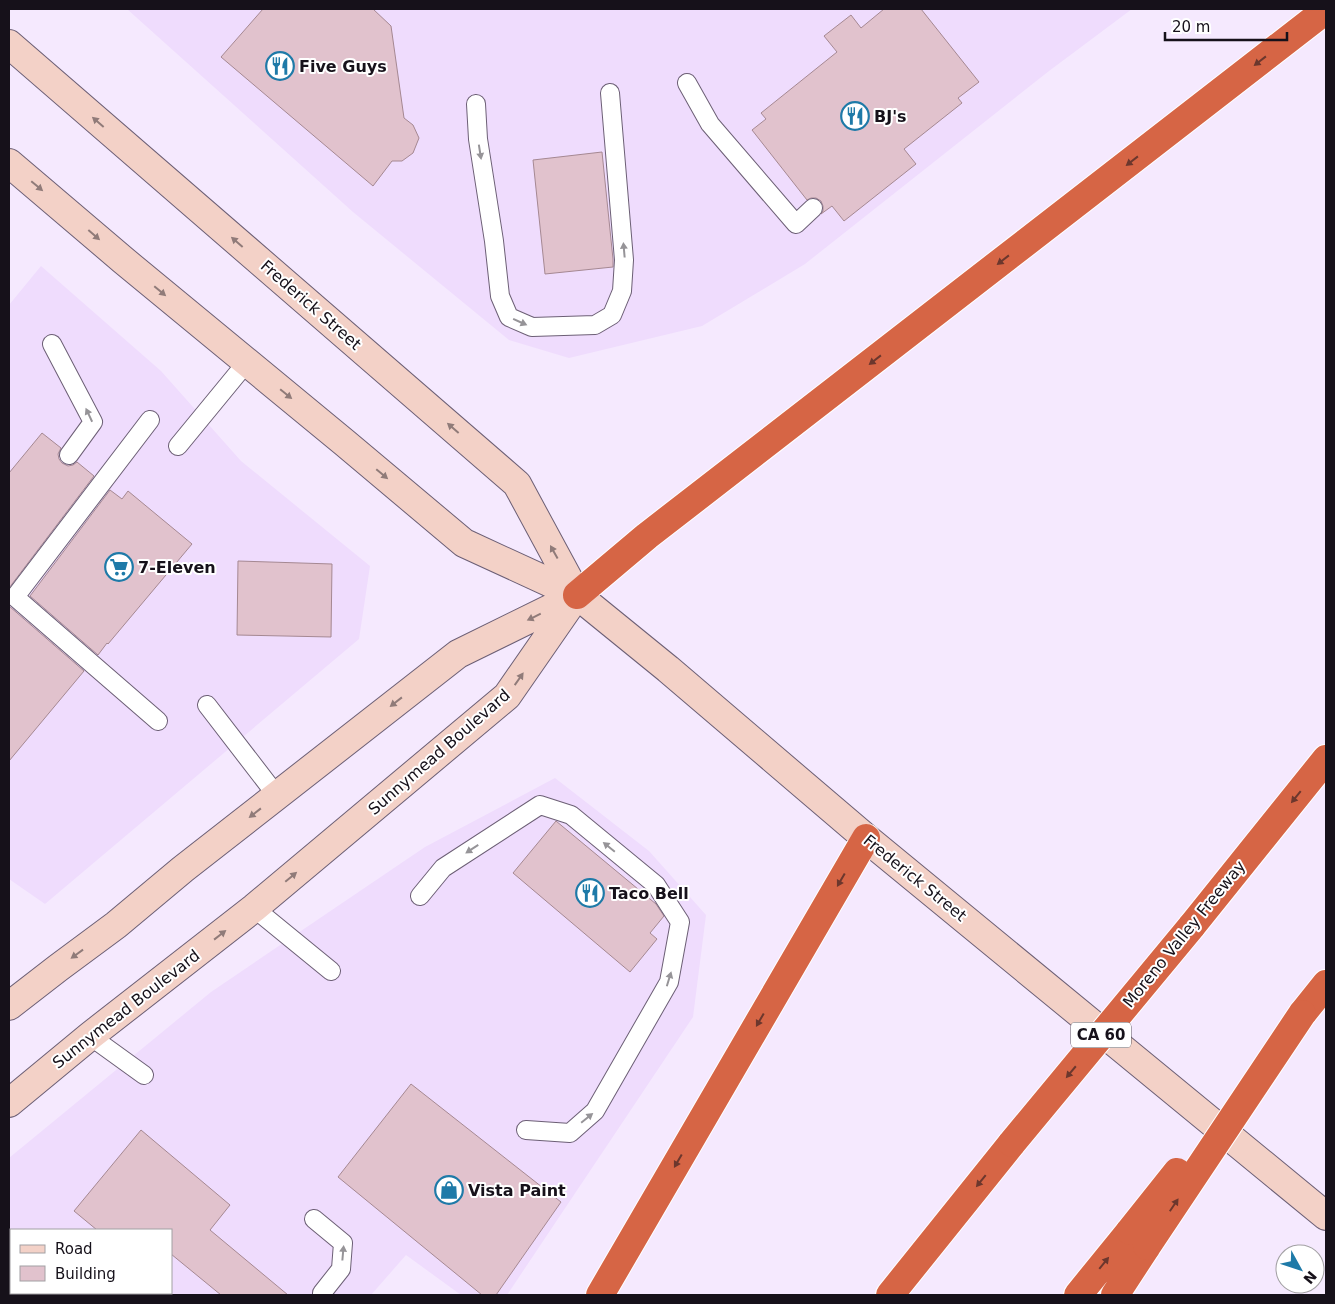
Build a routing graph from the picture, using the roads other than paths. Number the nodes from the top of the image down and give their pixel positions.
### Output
1 (1326, 10) edge
2 (9, 44) edge
3 (687, 83) dead end
4 (610, 93) dead end
5 (476, 104) dead end
6 (9, 163) edge
7 (814, 208) dead end
8 (52, 344) dead end
9 (247, 362) junction
10 (150, 420) dead end
11 (178, 446) dead end
12 (69, 455) dead end
13 (577, 595) junction
14 (207, 705) dead end
15 (158, 721) dead end
16 (1326, 759) edge
17 (277, 796) junction
18 (866, 838) junction
19 (420, 896) dead end
20 (254, 908) junction
21 (331, 971) dead end
22 (1326, 984) edge
23 (9, 1006) edge
24 (90, 1036) junction
25 (144, 1075) dead end
26 (9, 1103) edge
27 (526, 1130) dead end
28 (1326, 1216) edge
29 (314, 1219) dead end
30 (1138, 1239) junction
31 (322, 1293) dead end
32 (600, 1295) edge
33 (890, 1295) edge
34 (1078, 1295) edge
35 (1115, 1295) edge

1 -> 13 highway
13 -> 2 main road, Frederick Street
3 - 7 lane
5 -> 4 lane
6 -> 9 main road, Frederick Street
12 -> 8 lane
9 - 11 lane
9 -> 13 main road, Frederick Street
10 - 15 lane
13 -> 17 main road
13 - 18 main road, Frederick Street
20 -> 13 main road, Sunnymead Boulevard
14 - 17 lane
16 -> 33 highway, Moreno Valley Freeway / CA 60, bridge
17 -> 23 main road
18 - 28 main road, Frederick Street
18 -> 32 highway
27 -> 19 lane
20 - 21 lane
24 -> 20 main road, Sunnymead Boulevard
30 -> 22 highway, bridge
24 - 25 lane
24 - 26 main road, Sunnymead Boulevard
31 -> 29 lane
34 -> 30 highway
30 - 35 highway

